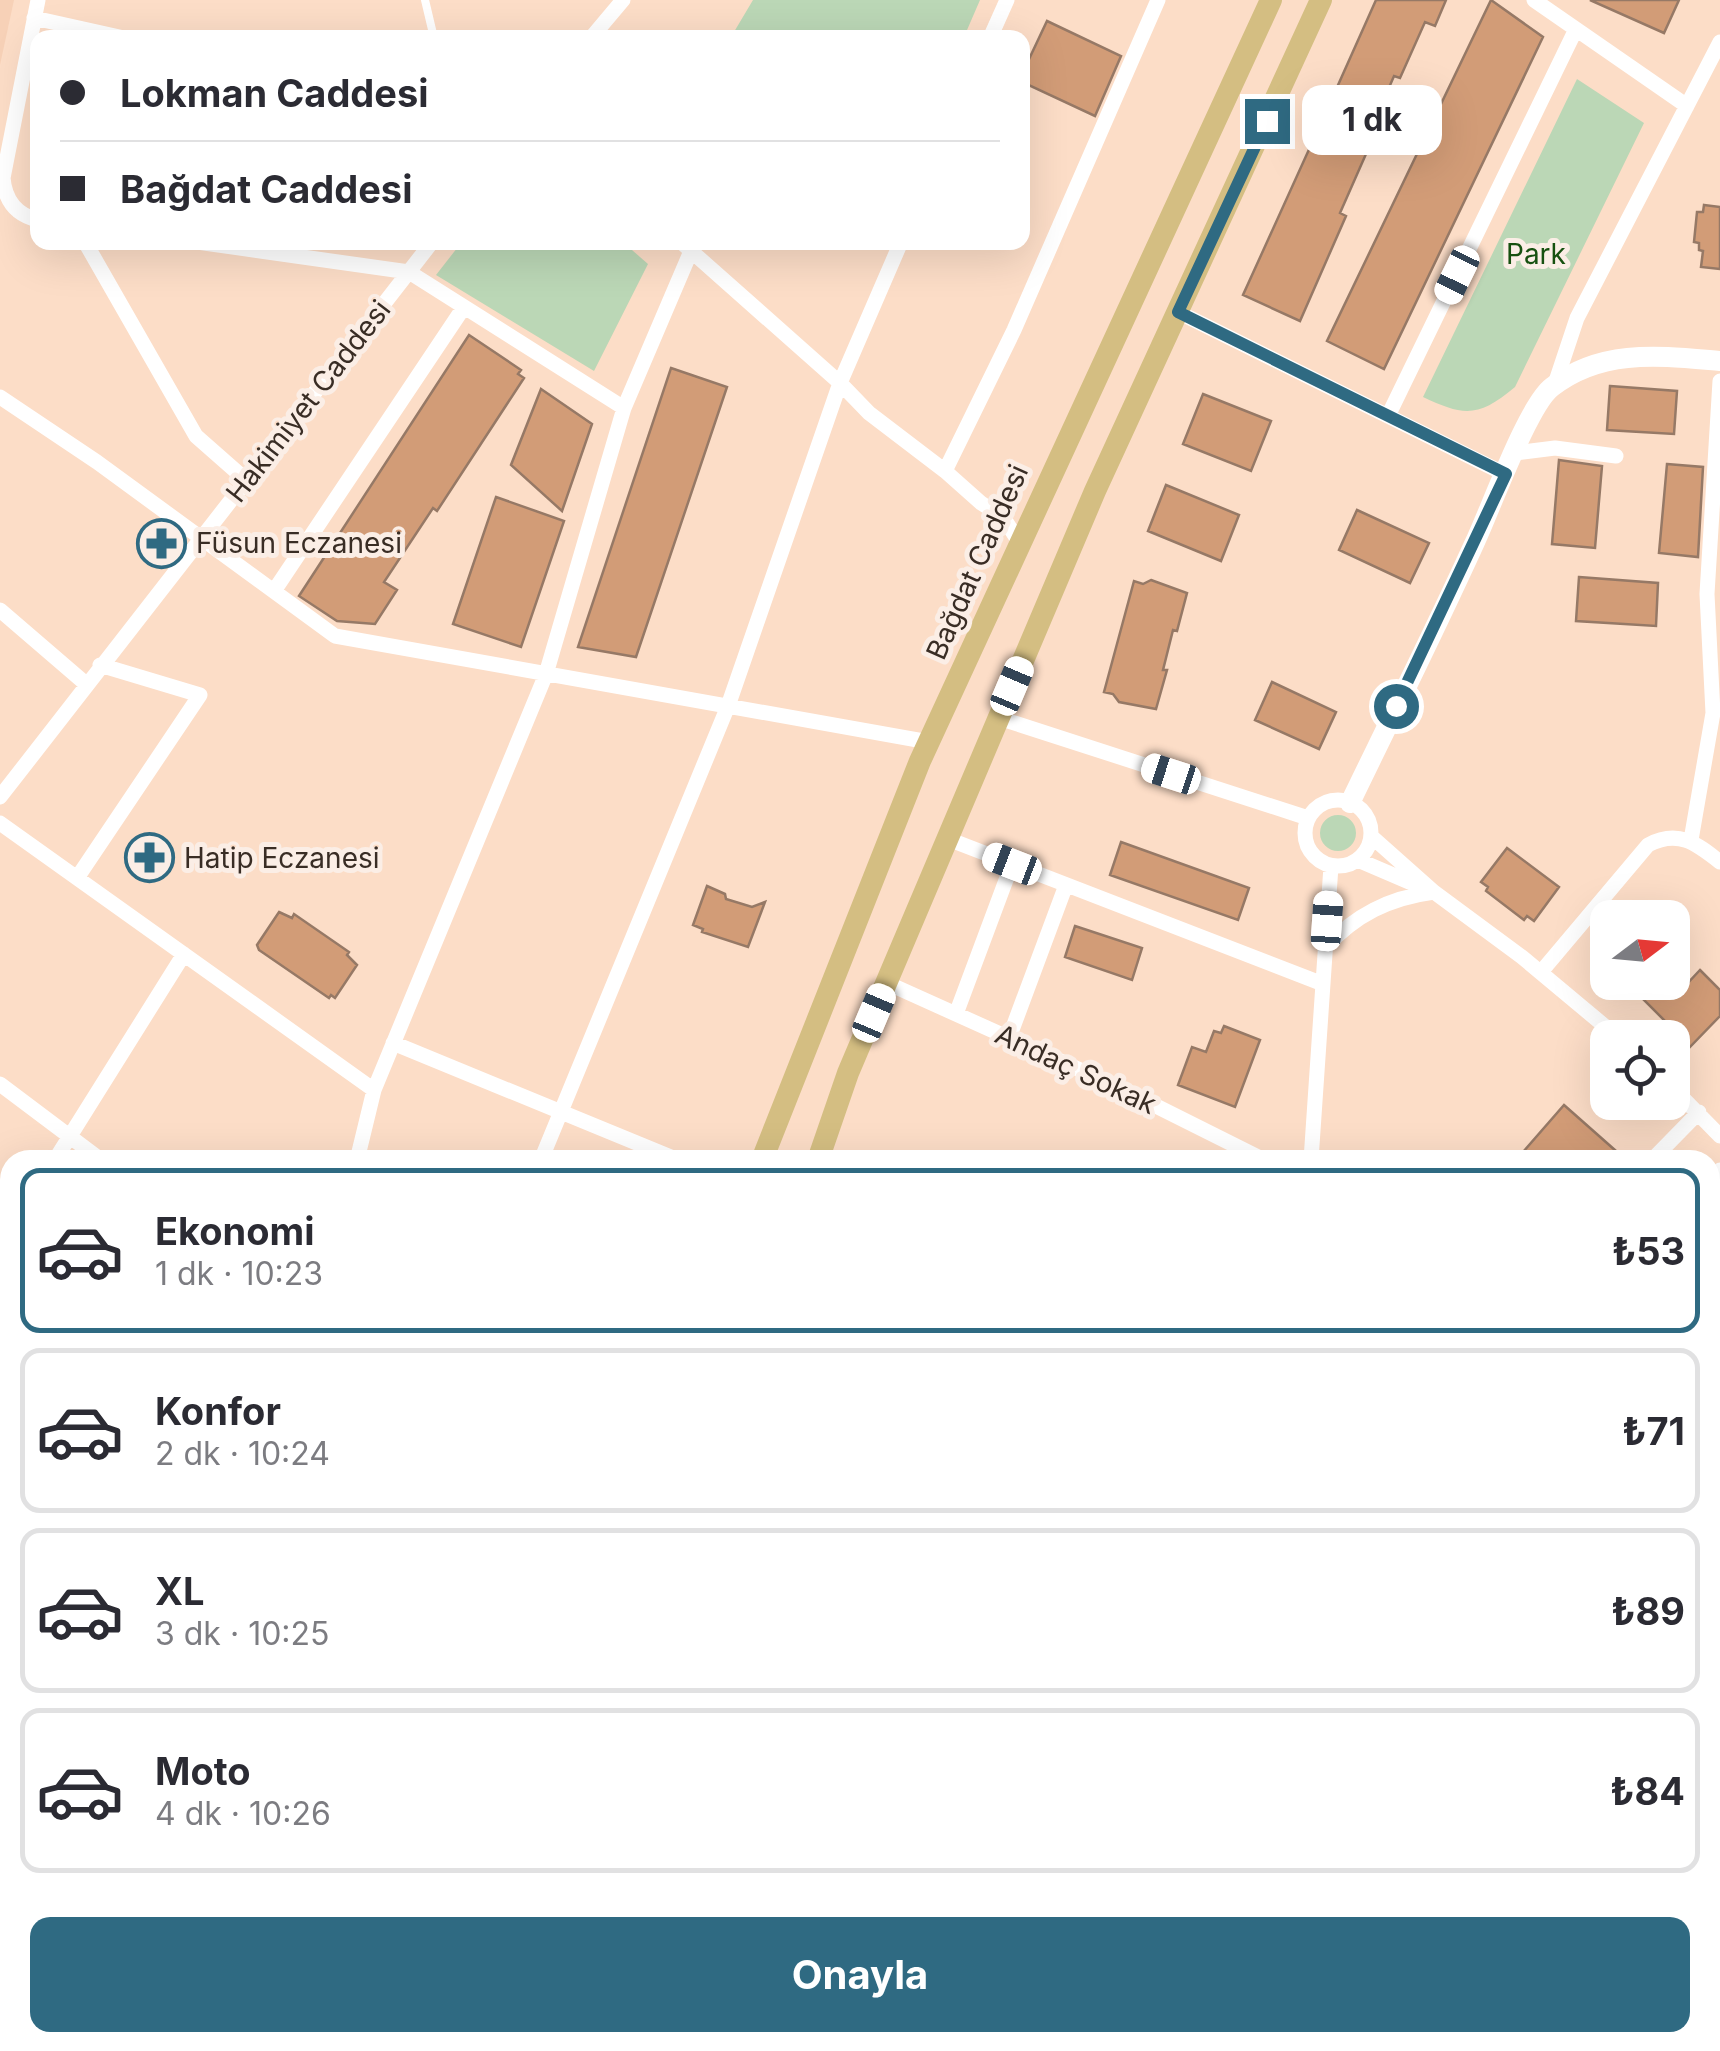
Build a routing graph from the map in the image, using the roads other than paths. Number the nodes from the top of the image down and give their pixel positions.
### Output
1 (38, 0) edge
2 (425, 0) edge
3 (1007, 0) edge
4 (1158, 0) edge
5 (1271, 0) edge
6 (1321, 0) edge
7 (1534, 0) edge
8 (621, 1) edge
9 (34, 18) junction
10 (1576, 29) junction
11 (32, 30) edge
12 (88, 30) edge
13 (432, 30) edge
14 (597, 30) edge
15 (994, 30) edge
16 (30, 40) edge
17 (1720, 42) edge
18 (0, 89) edge
19 (20, 95) junction
20 (1687, 106) junction
21 (30, 216) edge
22 (90, 250) edge
23 (254, 250) edge
24 (426, 250) edge
25 (685, 250) edge
26 (689, 250) edge
27 (898, 250) edge
28 (409, 272) junction
29 (464, 306) junction
30 (1178, 312) junction
31 (1720, 360) edge
32 (1720, 381) edge
33 (840, 383) junction
34 (1555, 384) junction
35 (0, 397) edge
36 (624, 408) junction
37 (1388, 416) junction
38 (1515, 452) junction
39 (1616, 456) dead end
40 (945, 471) junction
41 (1506, 474) junction
42 (246, 480) junction
43 (201, 538) junction
44 (1020, 542) junction
45 (274, 592) junction
46 (0, 610) edge
47 (100, 665) junction
48 (546, 674) junction
49 (86, 684) junction
50 (728, 706) junction
51 (999, 718) junction
52 (929, 742) junction
53 (0, 797) edge
54 (1350, 802) junction
55 (1308, 818) junction
56 (0, 824) edge
57 (1371, 836) junction
58 (948, 839) junction
59 (1691, 840) junction
60 (1358, 860) junction
61 (1720, 862) edge
62 (1012, 864) junction
63 (1331, 866) junction
64 (77, 878) junction
65 (1066, 884) junction
66 (1434, 892) junction
67 (1325, 948) junction
68 (184, 954) junction
69 (1541, 972) junction
70 (887, 983) junction
71 (1323, 984) junction
72 (956, 1014) junction
73 (1598, 1020) edge
74 (1009, 1038) junction
75 (393, 1042) junction
76 (0, 1084) edge
77 (374, 1090) junction
78 (1690, 1103) edge
79 (561, 1112) junction
80 (1699, 1112) junction
81 (1720, 1136) edge
82 (71, 1137) junction
83 (62, 1150) edge
84 (88, 1150) edge
85 (359, 1150) edge
86 (544, 1150) edge
87 (654, 1150) edge
88 (766, 1150) edge
89 (821, 1150) edge
90 (1244, 1150) edge
91 (1312, 1150) edge
92 (1662, 1150) edge

1 - 9 street
2 - 13 lane
3 - 15 street
4 - 40 street
5 - 44 main road, Bağdat Caddesi
6 - 30 main road
7 - 10 street
8 - 14 street
9 - 11 street
9 - 12 street
10 - 20 street
10 - 37 street
16 - 19 street
17 - 20 street
18 - 19 street
19 - 21 street
20 - 34 street
22 - 42 street
23 - 28 street
24 - 28 street, Hakimiyet Caddesi
25 - 36 street
26 - 33 street
27 - 33 street
28 - 29 street
28 - 42 street, Hakimiyet Caddesi
29 - 36 street
29 - 45 street
30 - 37 street
30 - 51 main road
31 - 34 street
32 - 59 street
33 - 40 street
33 - 50 street
34 - 38 street
35 - 43 street
36 - 48 street
37 - 41 street
38 - 39 street
38 - 41 street
40 - 44 street
41 - 54 street
42 - 43 street, Hakimiyet Caddesi
43 - 45 street
43 - 47 street, Hakimiyet Caddesi
44 - 52 main road, Bağdat Caddesi
45 - 48 street
46 - 49 street
47 - 49 street, Hakimiyet Caddesi
47 - 64 street
48 - 50 street
48 - 75 street
49 - 53 street, Hakimiyet Caddesi
50 - 52 street
50 - 79 street
51 - 55 street
51 - 58 main road
52 - 88 main road, Bağdat Caddesi
54 - 55 street
54 - 57 street
55 - 63 street
56 - 64 street
57 - 60 street
57 - 66 street
58 - 62 street
58 - 70 main road
59 - 61 street
59 - 69 street
60 - 63 street
60 - 66 street
62 - 65 street
62 - 72 street
63 - 67 street
64 - 68 street
65 - 71 street
65 - 74 street
66 - 67 street
66 - 69 street
67 - 71 street
68 - 77 street
68 - 82 street
69 - 73 street
70 - 72 street, Andaç Sokak
70 - 89 main road
71 - 91 street
72 - 74 street, Andaç Sokak
74 - 90 street, Andaç Sokak
75 - 77 street
75 - 79 street
76 - 82 street
77 - 85 street
78 - 80 street
79 - 86 street
79 - 87 street
80 - 81 street
80 - 92 street
82 - 83 street
82 - 84 street

